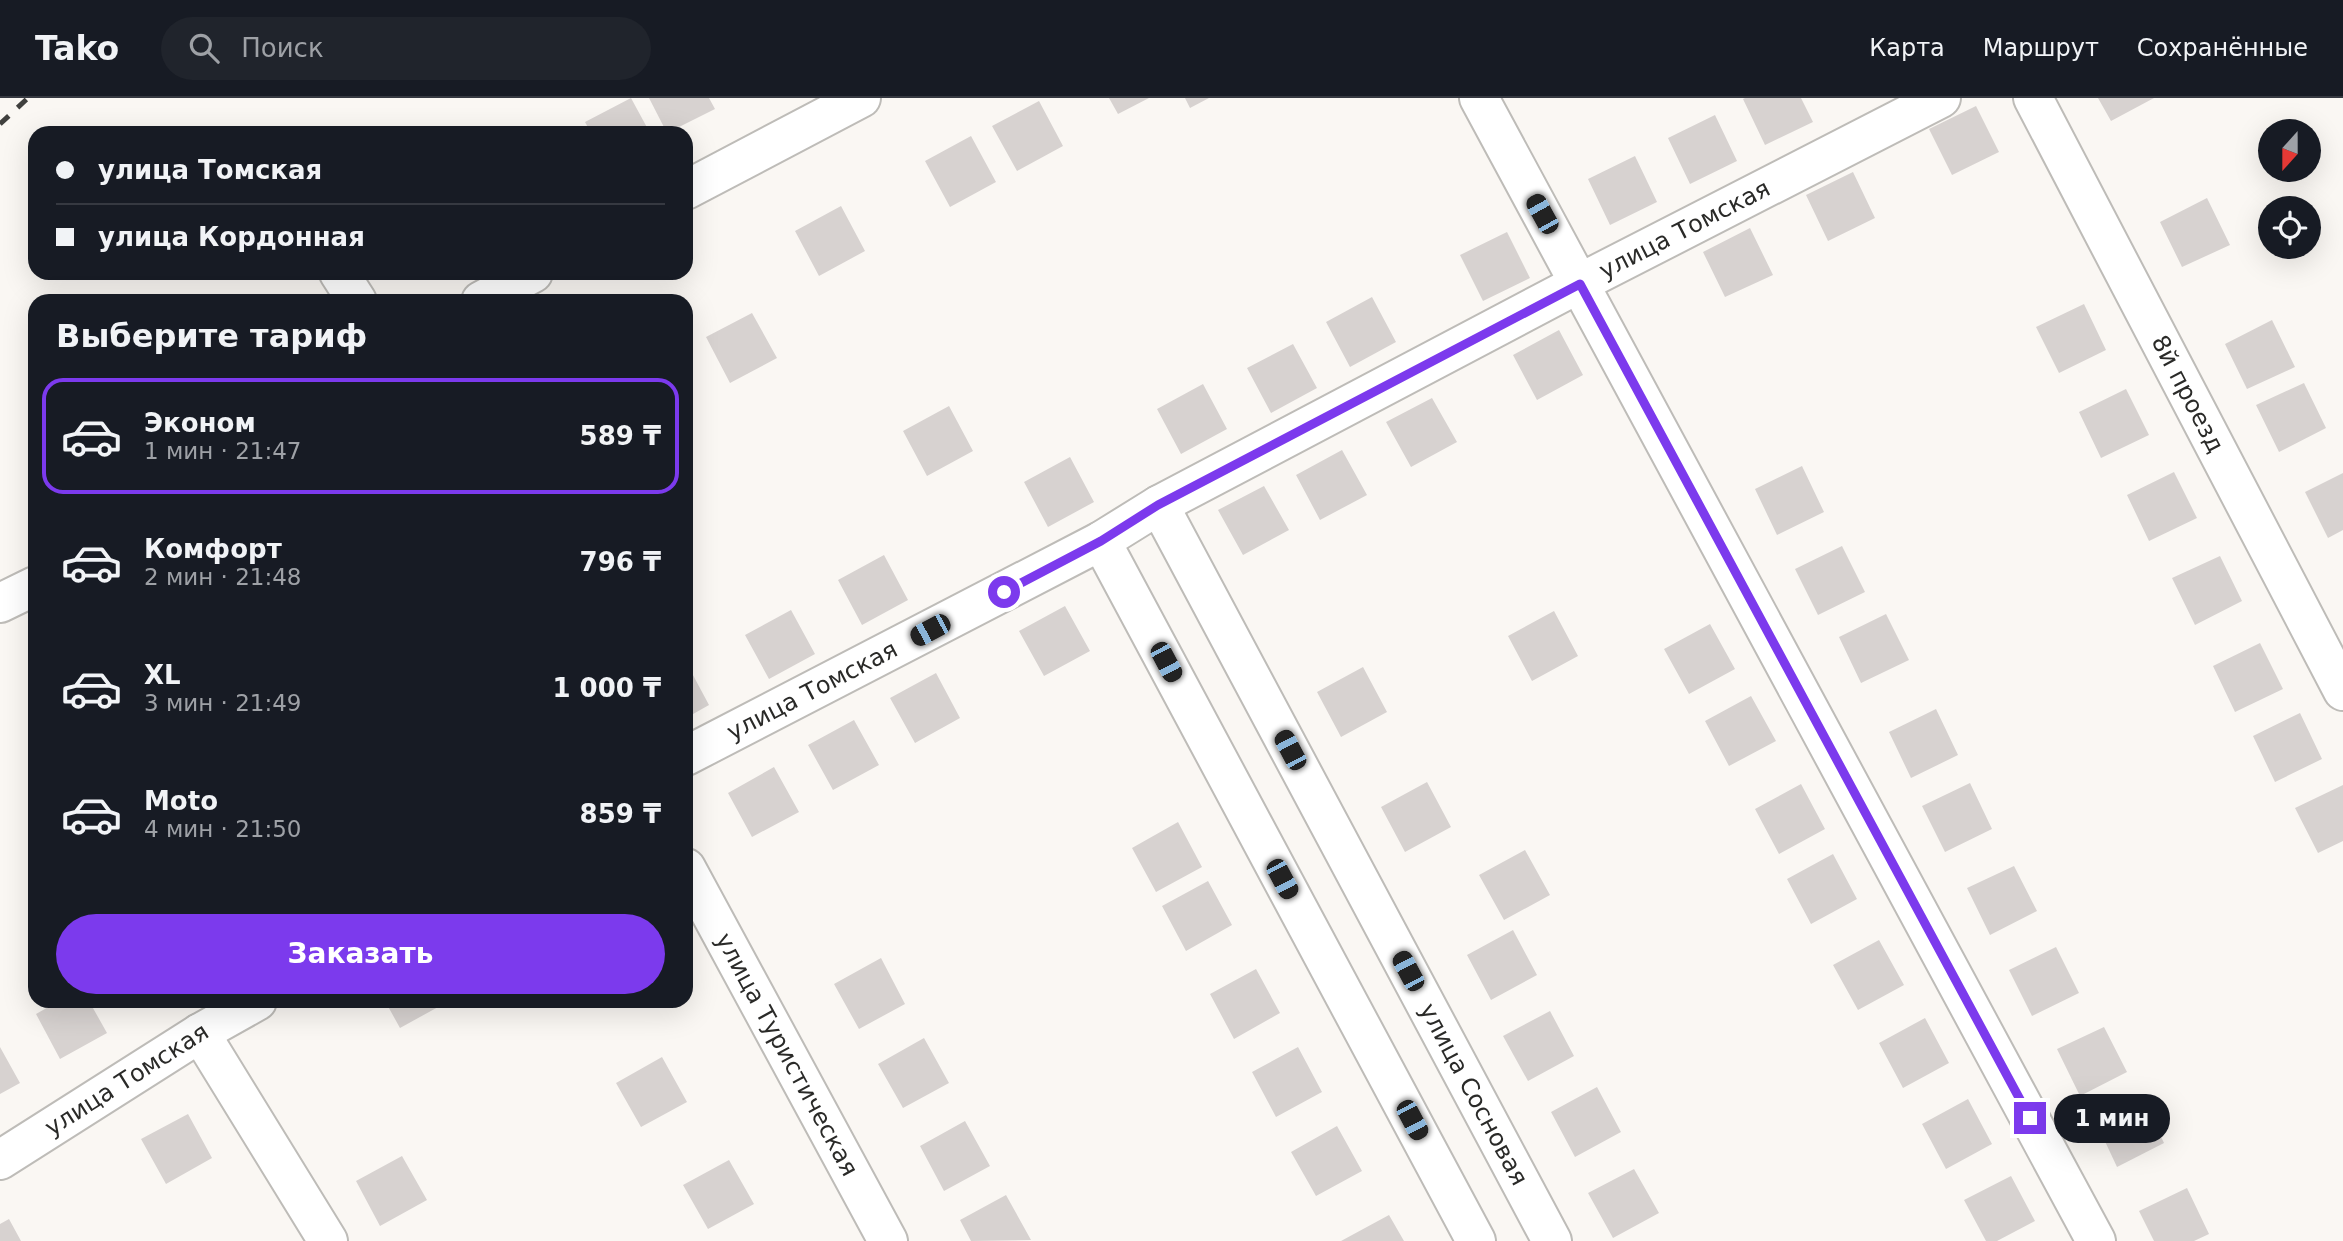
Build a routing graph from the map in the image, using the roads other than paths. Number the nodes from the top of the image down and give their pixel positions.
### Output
1 (861, 98) edge
2 (1479, 98) edge
3 (1941, 98) edge
4 (2033, 98) edge
5 (693, 186) edge
6 (520, 280) edge
7 (1580, 284) junction
8 (494, 294) edge
9 (1158, 505) junction
10 (1101, 541) junction
11 (28, 589) edge
12 (0, 603) edge
13 (2343, 691) edge
14 (693, 752) edge
15 (693, 881) edge
16 (245, 1008) edge
17 (201, 1033) junction
18 (0, 1160) edge
19 (328, 1241) edge
20 (888, 1241) edge
21 (1476, 1241) edge
22 (1552, 1241) edge
23 (2096, 1241) edge

1 - 5 street
2 - 7 street
3 - 7 street, улица Томская
4 - 13 street, 8й проезд
6 - 8 street
7 - 9 street, улица Томская
7 - 23 street
9 - 10 street, улица Томская
9 - 22 street, улица Сосновая
10 - 14 street, улица Томская
10 - 21 street
11 - 12 street
15 - 20 street, улица Туристическая
16 - 17 street, улица Томская
17 - 18 street, улица Томская
17 - 19 street

